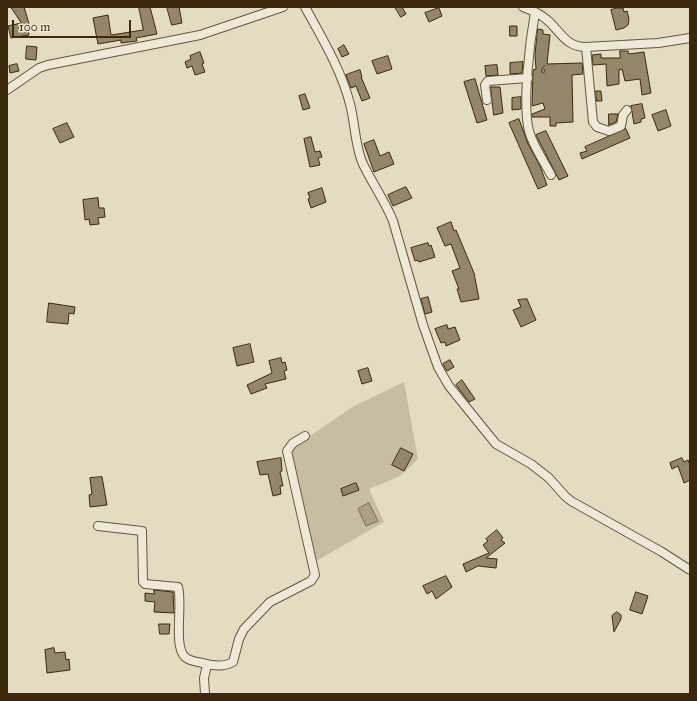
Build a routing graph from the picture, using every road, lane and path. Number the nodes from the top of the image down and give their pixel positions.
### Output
1 (283, 7) edge
2 (305, 7) edge
3 (523, 7) edge
4 (535, 12) junction
5 (690, 38) edge
6 (586, 47) junction
7 (528, 78) junction
8 (7, 90) edge
9 (487, 100) dead end
10 (627, 110) dead end
11 (551, 175) dead end
12 (304, 436) dead end
13 (98, 526) dead end
14 (690, 570) edge
15 (207, 665) junction
16 (205, 694) edge

1 - 8 street
2 - 14 street
3 - 4 street
4 - 6 street
4 - 7 street
5 - 6 street
6 - 10 street
7 - 9 street
7 - 11 street
12 - 15 street
13 - 15 street
15 - 16 street

